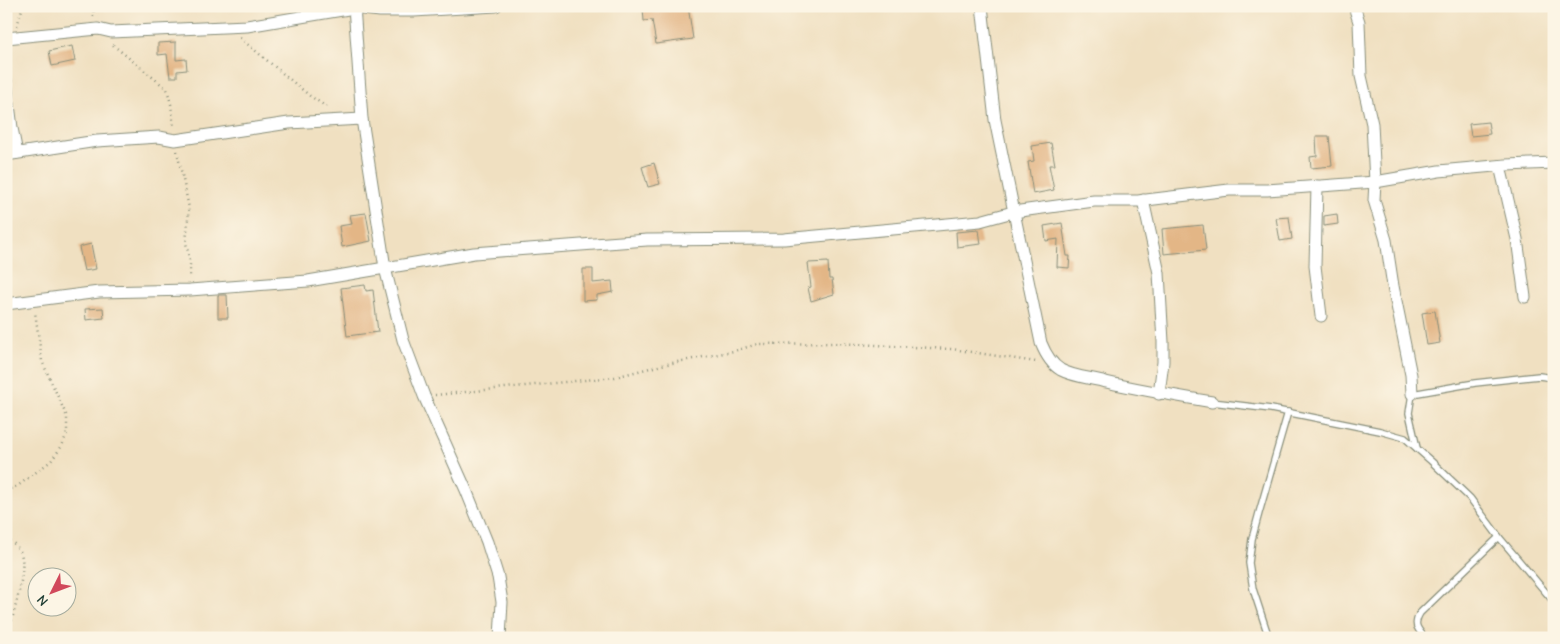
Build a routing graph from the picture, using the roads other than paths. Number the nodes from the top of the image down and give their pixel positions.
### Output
1 (496, 6) edge
2 (982, 6) edge
3 (1354, 6) edge
4 (354, 7) edge
5 (10, 38) edge
6 (6, 82) edge
7 (362, 119) junction
8 (12, 154) edge
9 (1554, 163) edge
10 (1500, 166) junction
11 (1375, 182) junction
12 (1317, 186) junction
13 (1143, 200) junction
14 (1013, 212) junction
15 (385, 268) junction
16 (1525, 297) dead end
17 (6, 304) edge
18 (1321, 316) dead end
19 (1554, 378) edge
20 (1159, 394) junction
21 (1412, 394) junction
22 (1212, 402) joint
23 (1288, 412) junction
24 (1417, 448) junction
25 (1499, 537) junction
26 (1554, 602) edge
27 (500, 638) edge
28 (1269, 638) edge
29 (1425, 638) edge

1 - 4 street
2 - 14 street
3 - 11 street
4 - 5 street
4 - 7 street
6 - 8 street
7 - 8 street
7 - 15 street
9 - 10 street
10 - 11 street
10 - 16 street
11 - 12 street
11 - 21 street
12 - 13 street
12 - 18 street
13 - 14 street
13 - 20 street
14 - 15 street
14 - 20 street
15 - 17 street
15 - 27 street
19 - 21 lane
20 - 22 street
21 - 24 lane
22 - 23 lane
23 - 24 lane
23 - 28 lane
24 - 25 lane
25 - 26 lane
25 - 29 lane

